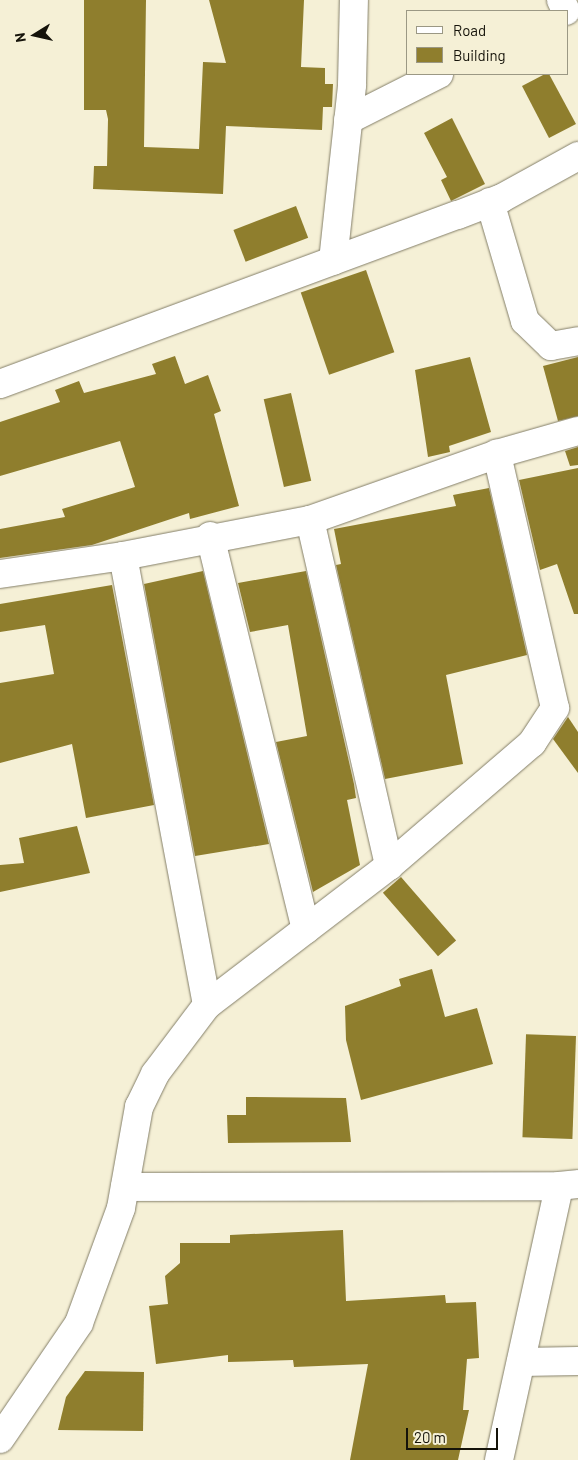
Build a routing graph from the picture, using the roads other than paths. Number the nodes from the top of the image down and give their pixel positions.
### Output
1 (354, 0) edge
2 (437, 75) edge
3 (348, 120) junction
4 (578, 156) edge
5 (490, 202) junction
6 (333, 261) junction
7 (578, 341) edge
8 (0, 384) edge
9 (578, 431) edge
10 (497, 454) junction
11 (310, 520) junction
12 (210, 536) junction
13 (123, 556) junction
14 (0, 574) edge
15 (388, 866) junction
16 (306, 929) junction
17 (208, 1005) junction
18 (568, 1185) edge
19 (125, 1187) junction
20 (578, 1361) edge
21 (521, 1362) junction
22 (0, 1439) edge
23 (499, 1460) edge

1 - 3 street
2 - 3 street
3 - 6 street
4 - 5 street
5 - 6 street
5 - 7 street
6 - 8 street
9 - 10 street
10 - 11 street
10 - 15 street
11 - 12 street
11 - 15 street
12 - 13 street
12 - 16 street
13 - 14 street
13 - 17 street
15 - 16 street
16 - 17 street
17 - 19 street
18 - 19 street
18 - 21 street
19 - 22 street
20 - 21 street
21 - 23 street

